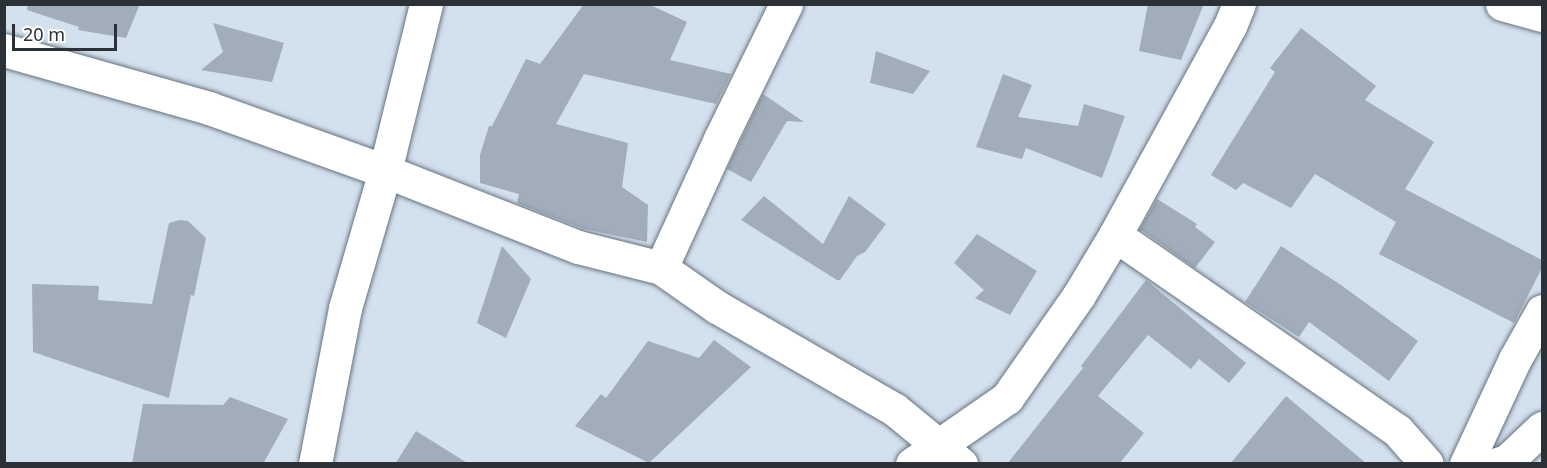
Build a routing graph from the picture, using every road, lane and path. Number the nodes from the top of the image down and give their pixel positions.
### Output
1 (426, 4) edge
2 (786, 4) edge
3 (1239, 4) edge
4 (1502, 4) edge
5 (1542, 15) edge
6 (4, 50) edge
7 (385, 171) junction
8 (1115, 235) junction
9 (661, 268) junction
10 (1542, 311) edge
11 (1542, 428) edge
12 (951, 454) edge
13 (315, 464) edge
14 (912, 464) edge
15 (1427, 464) edge
16 (1466, 464) edge
17 (1497, 464) edge

1 - 7 street
2 - 9 street
3 - 8 street
4 - 5 street
6 - 7 street
7 - 9 street
7 - 13 street
8 - 12 street
8 - 15 street
9 - 12 street
10 - 16 street
11 - 17 street
12 - 14 street

